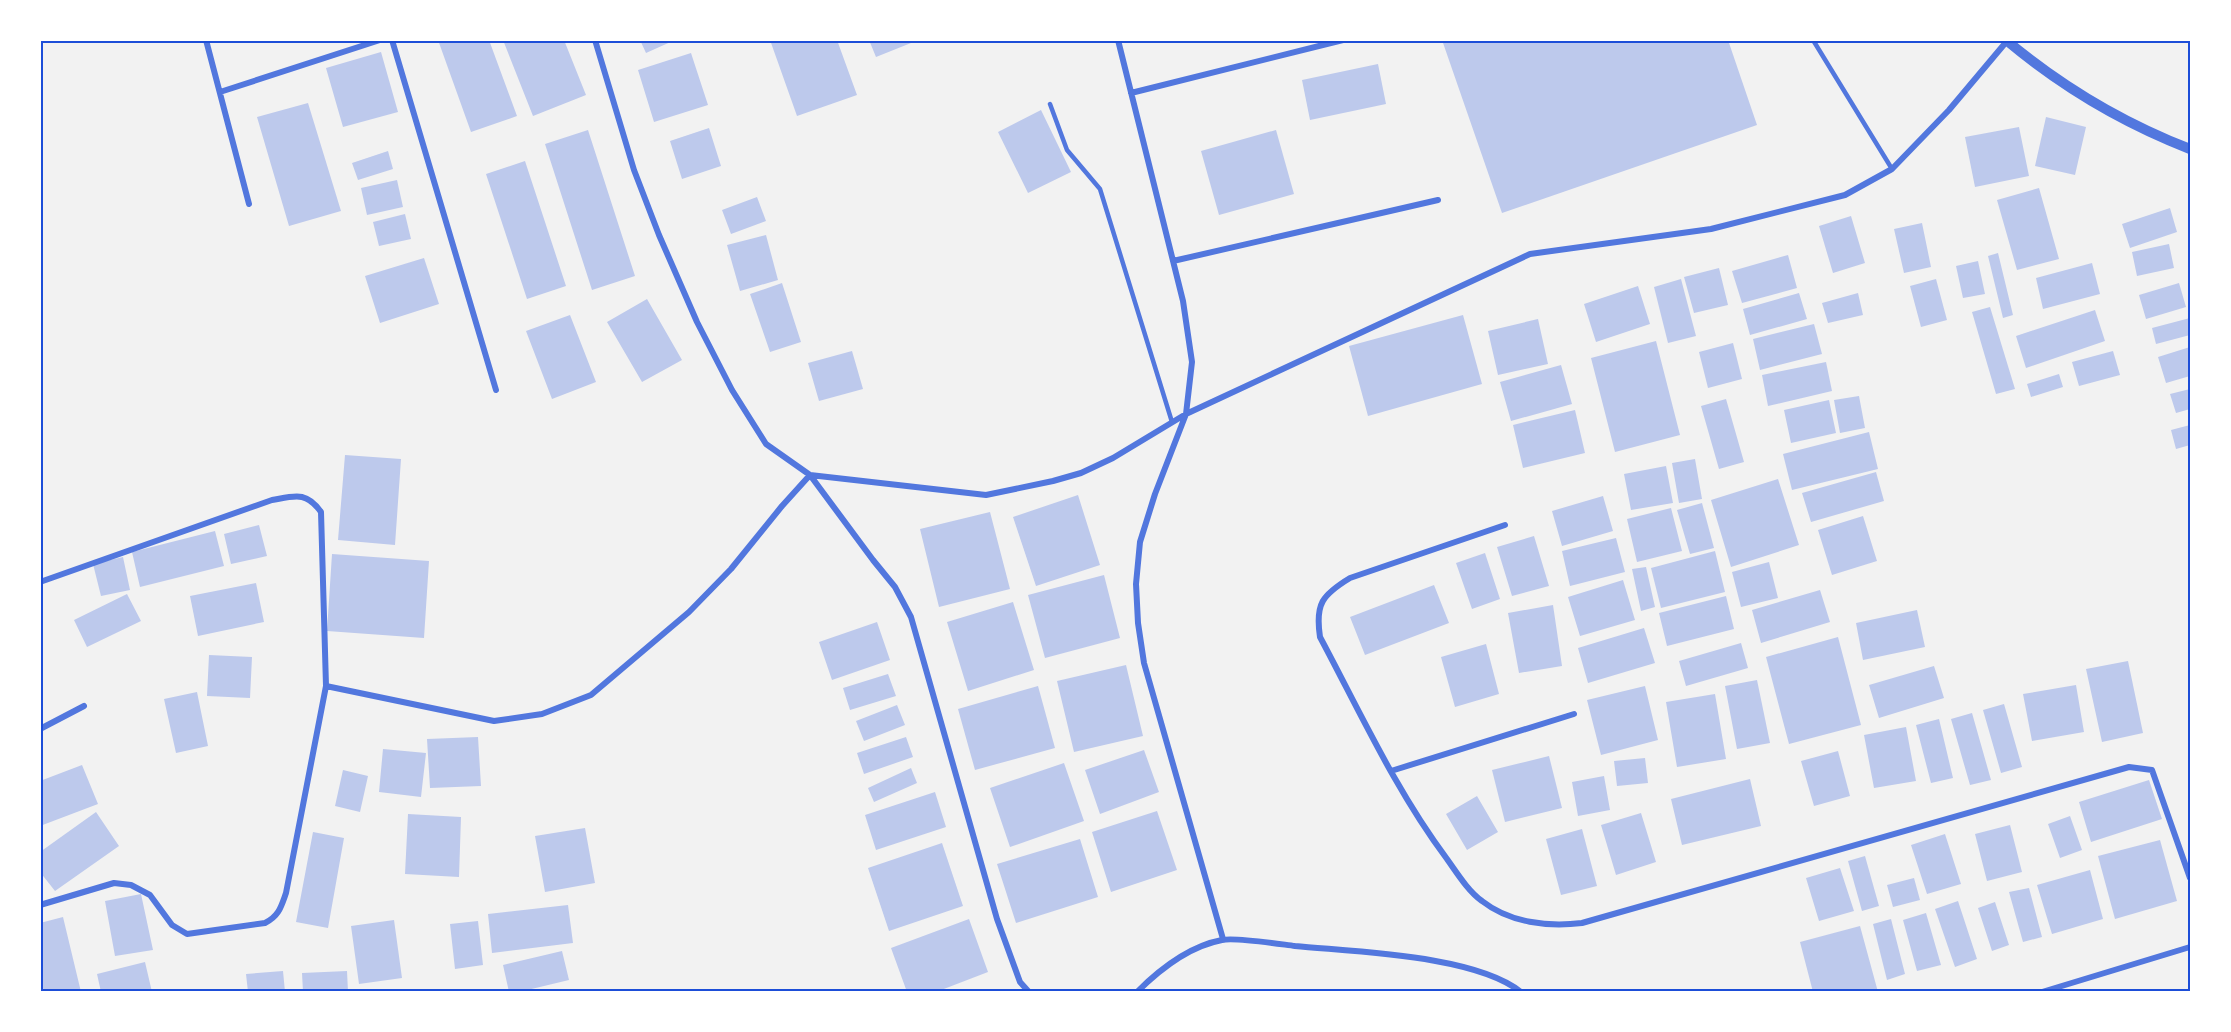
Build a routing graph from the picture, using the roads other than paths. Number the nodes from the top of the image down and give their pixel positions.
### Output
1 (206, 40) edge
2 (380, 40) edge
3 (392, 40) edge
4 (595, 40) edge
5 (1118, 40) edge
6 (1343, 40) edge
7 (1814, 40) edge
8 (2007, 41) edge
9 (220, 92) junction
10 (1131, 93) junction
11 (1050, 104) dead end
12 (2190, 149) edge
13 (1892, 169) junction
14 (1438, 200) dead end
15 (249, 204) dead end
16 (1173, 261) junction
17 (496, 390) dead end
18 (1186, 414) junction
19 (1172, 422) junction
20 (810, 476) junction
21 (1505, 525) dead end
22 (40, 582) edge
23 (326, 686) junction
24 (84, 706) dead end
25 (1574, 714) dead end
26 (40, 729) edge
27 (1391, 771) junction
28 (2190, 878) edge
29 (40, 905) edge
30 (1223, 939) junction
31 (2190, 947) edge
32 (1029, 992) edge
33 (1137, 992) edge
34 (1521, 992) edge
35 (2042, 992) edge

1 - 9 street
2 - 9 street
3 - 17 street
4 - 20 street
5 - 10 street
6 - 10 street
7 - 13 lane
8 - 12 street
8 - 13 street
9 - 15 street
10 - 16 street
11 - 19 lane
13 - 18 street
14 - 16 street
16 - 18 street
18 - 19 street
18 - 30 street
19 - 20 street
20 - 23 street
20 - 32 street
21 - 27 street
22 - 23 street
23 - 29 street
24 - 26 street
25 - 27 street
27 - 28 street
30 - 33 street
30 - 34 street
31 - 35 street

